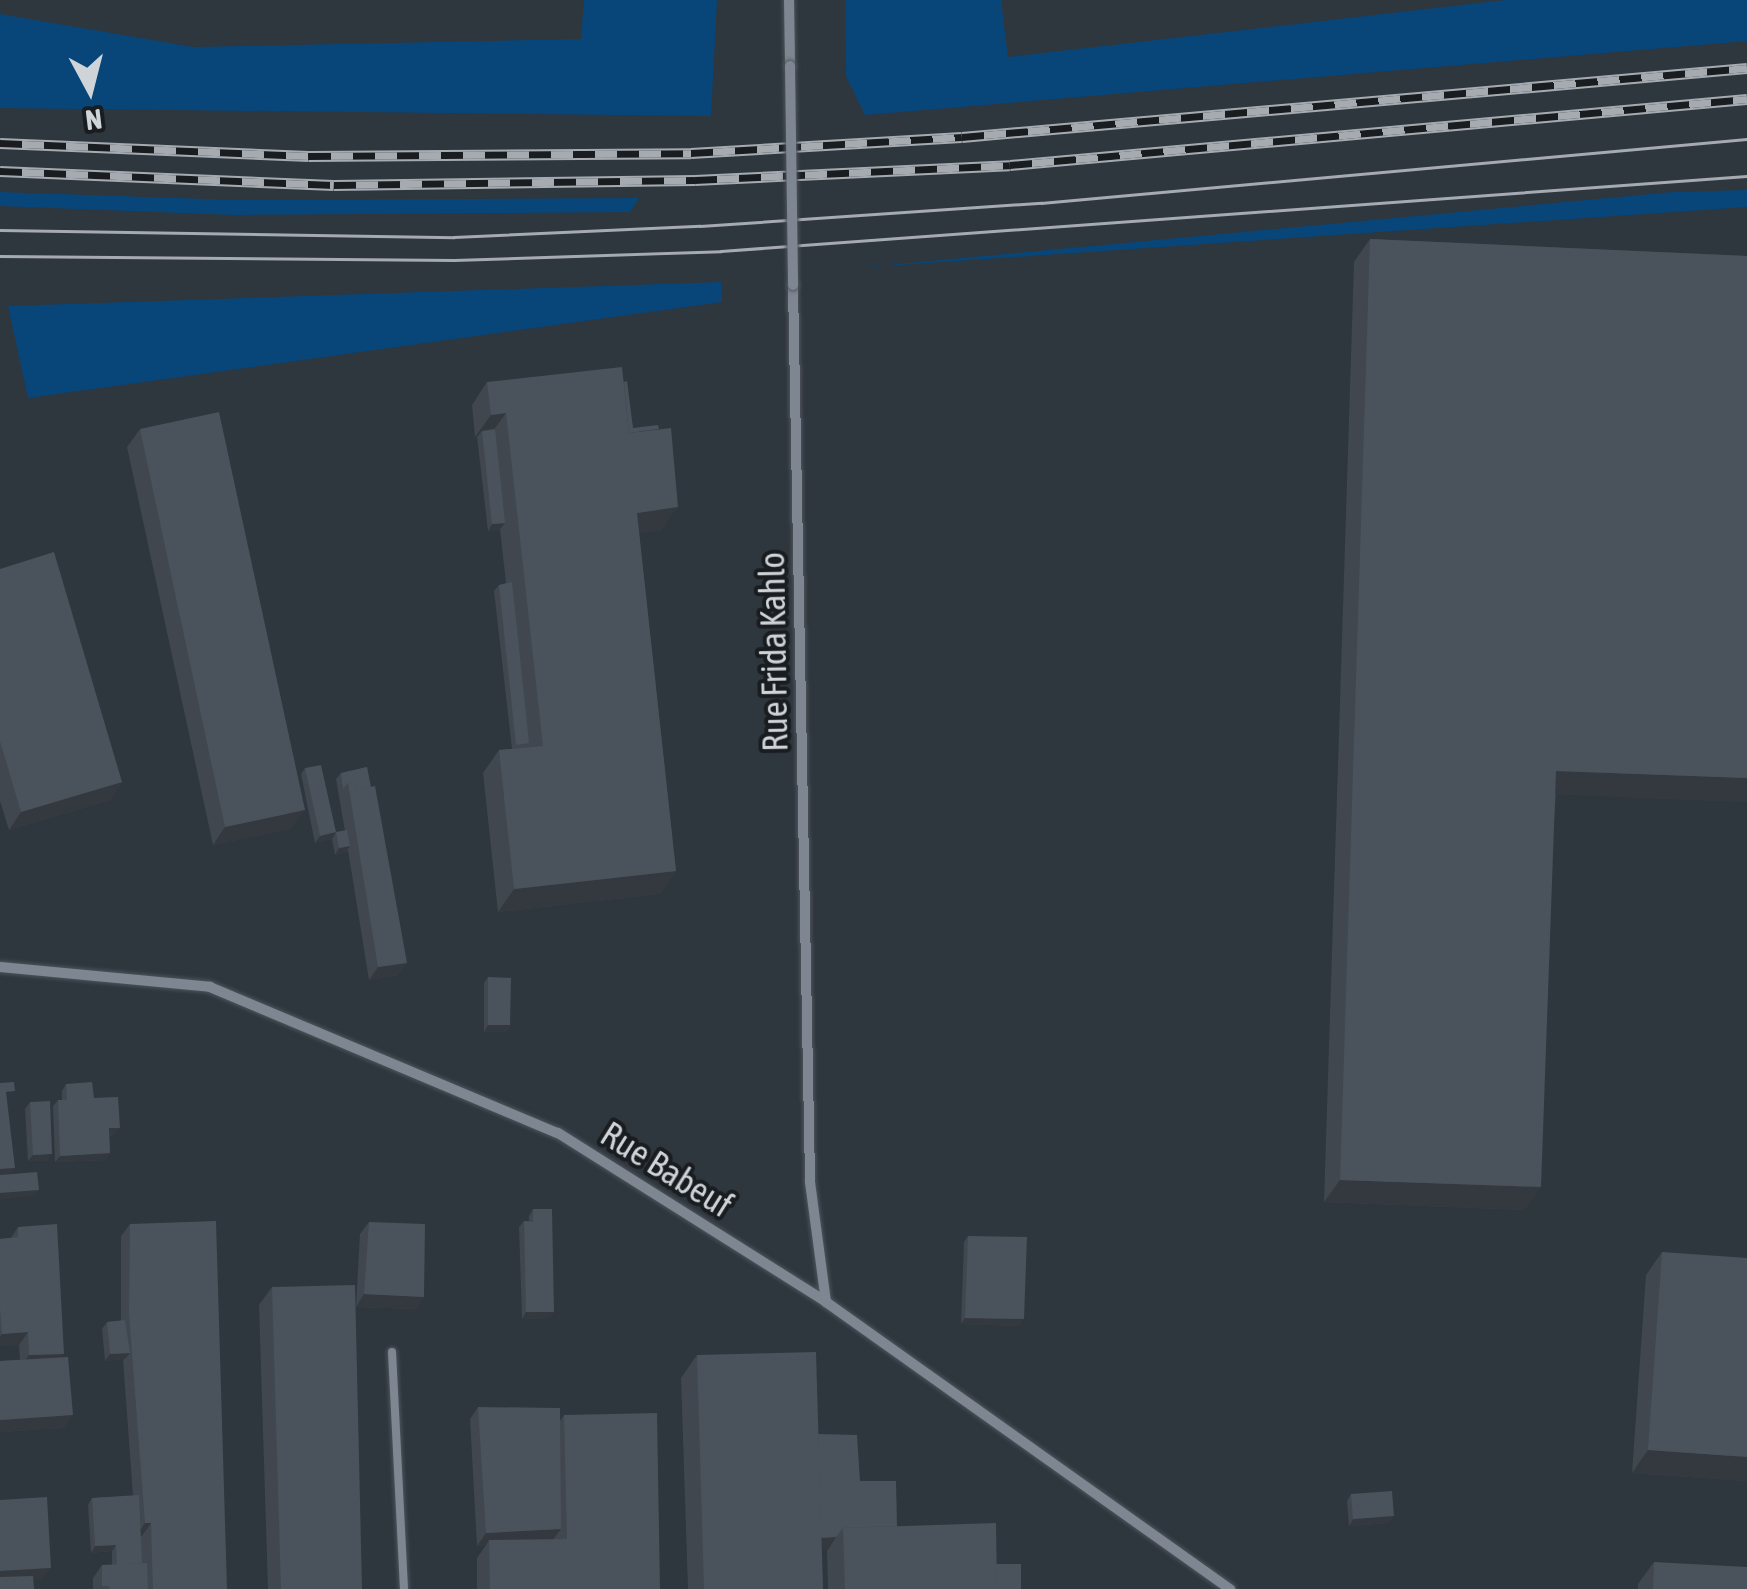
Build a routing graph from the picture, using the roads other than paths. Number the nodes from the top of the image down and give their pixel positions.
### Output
1 (789, 0) edge
2 (0, 968) edge
3 (826, 1302) junction
4 (392, 1352) dead end
5 (404, 1589) edge
6 (1230, 1589) edge

1 - 3 street, Rue Frida Kahlo, bridge
2 - 3 street, Rue Babeuf
3 - 6 street, Rue Babeuf
4 - 5 lane

